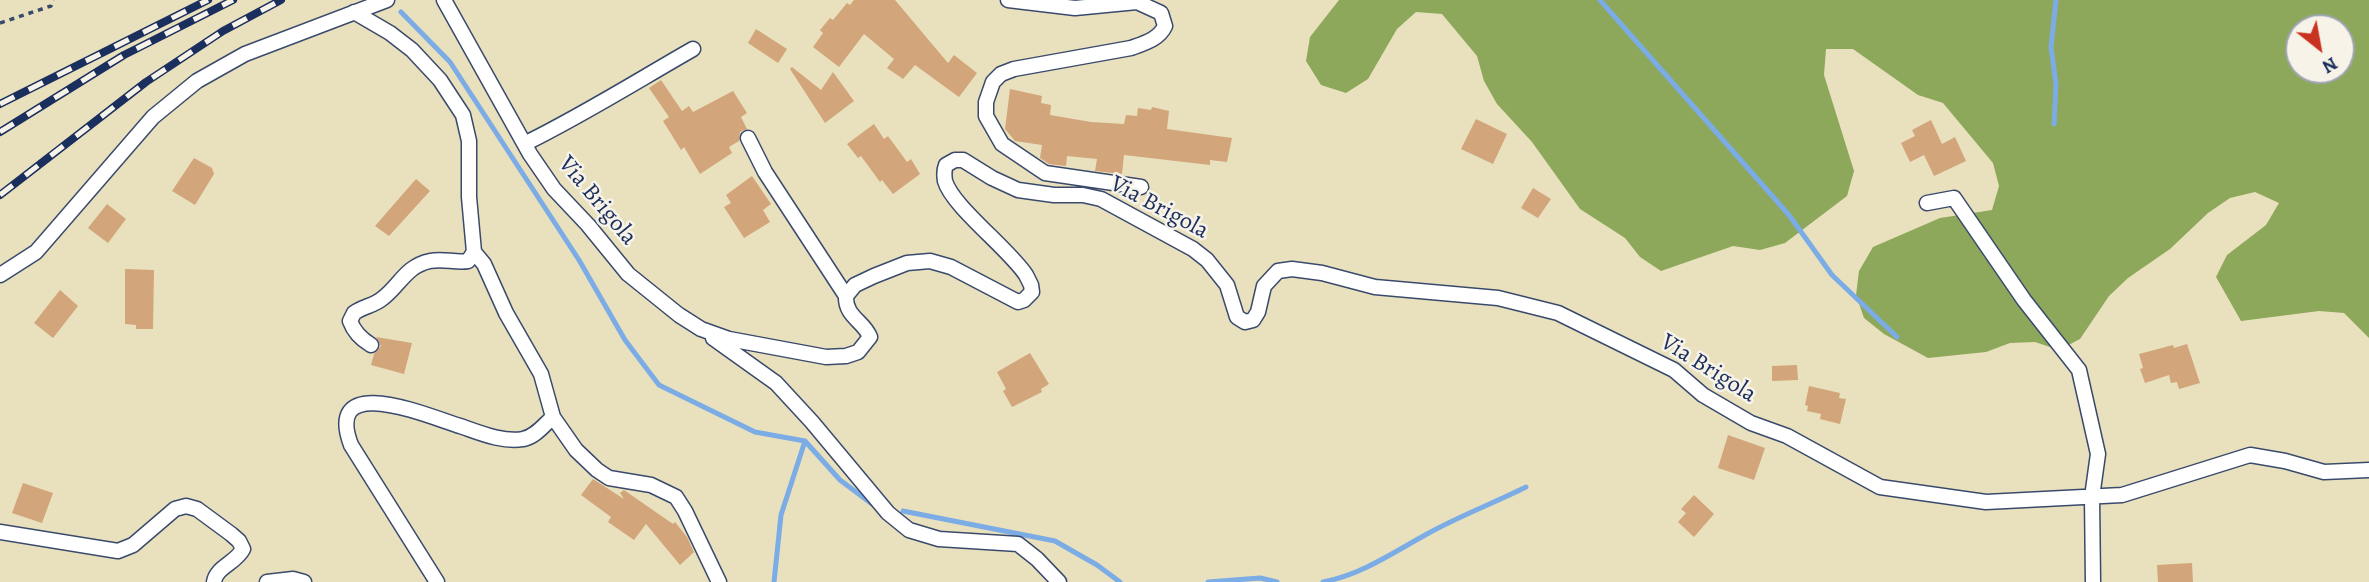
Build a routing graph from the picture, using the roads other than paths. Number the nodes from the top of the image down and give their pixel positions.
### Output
1 (387, 0) edge
2 (444, 0) edge
3 (1008, 0) edge
4 (354, 12) junction
5 (693, 49) dead end
6 (748, 138) dead end
7 (526, 143) junction
8 (1141, 187) dead end
9 (1927, 203) dead end
10 (474, 252) junction
11 (0, 275) edge
12 (846, 296) junction
13 (701, 329) junction
14 (371, 345) dead end
15 (553, 417) junction
16 (2369, 470) edge
17 (2092, 497) junction
18 (0, 532) edge
19 (214, 582) edge
20 (267, 582) edge
21 (304, 582) edge
22 (437, 582) edge
23 (719, 582) edge
24 (1059, 582) edge
25 (2093, 582) edge

1 - 4 street
2 - 7 street, Via Brigola
3 - 8 street
4 - 10 street
4 - 11 street
5 - 7 street
6 - 12 street
7 - 13 street, Via Brigola
9 - 17 street
10 - 14 street
10 - 15 street
12 - 13 street, Via Brigola
12 - 17 street, Via Brigola
13 - 24 street
15 - 22 street
15 - 23 street
16 - 17 street
17 - 25 street
18 - 19 street
20 - 21 street

